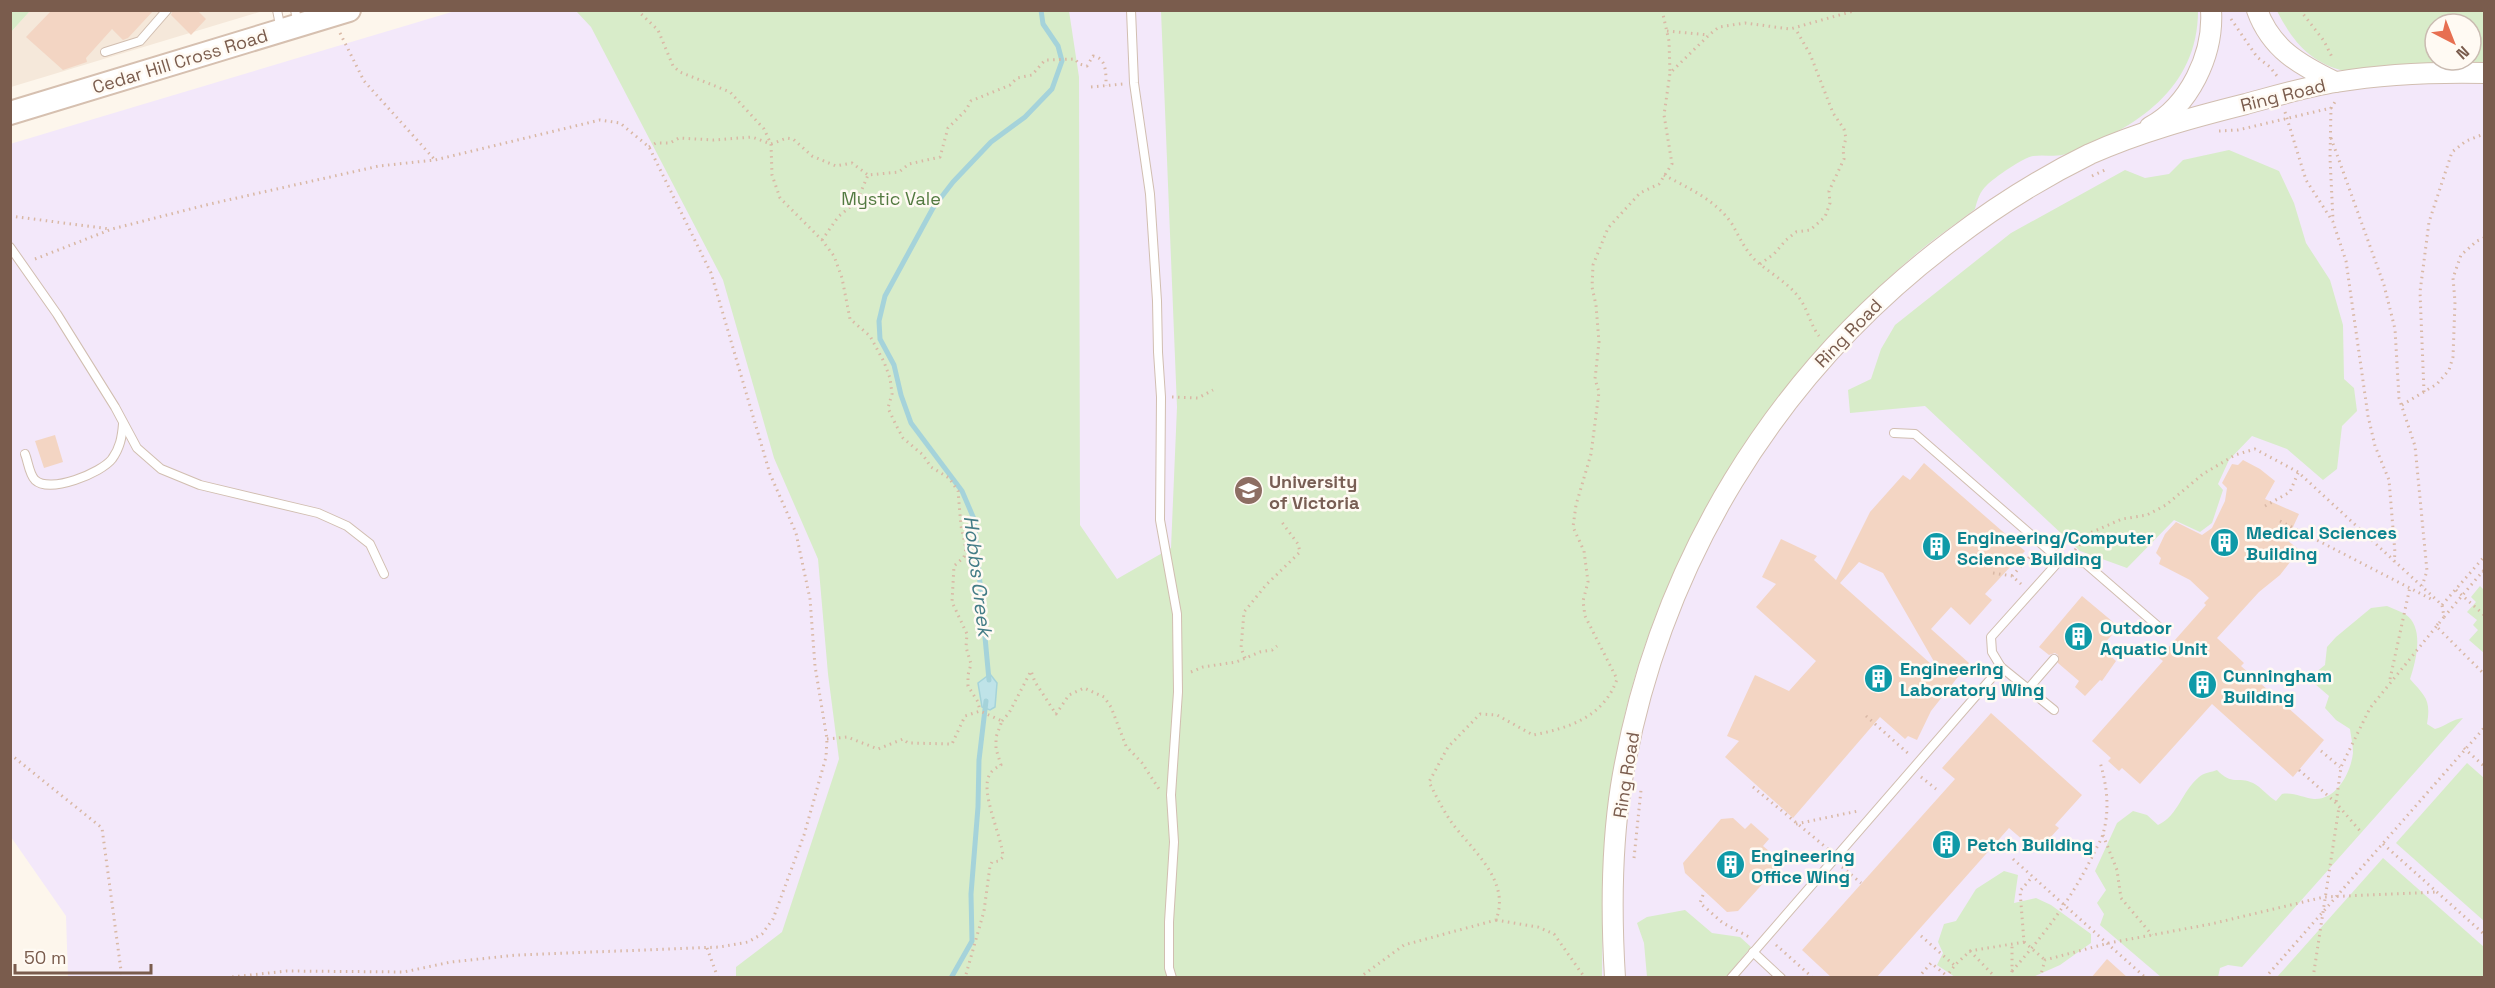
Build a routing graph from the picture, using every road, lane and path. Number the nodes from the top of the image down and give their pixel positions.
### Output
1 (167, 10) edge
2 (637, 10) edge
3 (1131, 10) edge
4 (1662, 10) edge
5 (1857, 10) edge
6 (2211, 10) edge
7 (2257, 10) edge
8 (2300, 10) edge
9 (341, 13) edge
10 (288, 19) edge
11 (1795, 28) junction
12 (1667, 31) junction
13 (1709, 35) junction
14 (105, 52) dead end
15 (1671, 73) junction
16 (2484, 73) edge
17 (2335, 82) junction
18 (1134, 83) junction
19 (1107, 86) junction
20 (1091, 87) dead end
21 (2331, 108) junction
22 (10, 112) edge
23 (2217, 131) dead end
24 (2484, 134) edge
25 (2331, 138) junction
26 (2120, 141) junction
27 (771, 144) junction
28 (649, 147) junction
29 (435, 160) junction
30 (2114, 166) dead end
31 (868, 175) junction
32 (1664, 175) junction
33 (2086, 179) dead end
34 (10, 216) edge
35 (112, 229) junction
36 (2484, 238) edge
37 (822, 240) junction
38 (10, 248) edge
39 (22, 264) junction
40 (1760, 264) junction
41 (1828, 351) junction
42 (1213, 390) dead end
43 (2424, 392) junction
44 (1161, 397) junction
45 (2402, 405) junction
46 (124, 422) junction
47 (1894, 433) dead end
48 (25, 454) dead end
49 (2298, 472) junction
50 (2265, 506) dead end
51 (1281, 521) dead end
52 (2280, 521) dead end
53 (2041, 544) junction
54 (2484, 557) edge
55 (2060, 560) junction
56 (2069, 561) junction
57 (2394, 562) junction
58 (1993, 573) dead end
59 (2484, 573) edge
60 (384, 574) dead end
61 (2013, 576) junction
62 (2021, 584) dead end
63 (2410, 587) junction
64 (2421, 587) junction
65 (2456, 590) junction
66 (2462, 596) junction
67 (2441, 604) junction
68 (2484, 615) edge
69 (2444, 617) junction
70 (2436, 626) junction
71 (2160, 628) dead end
72 (1277, 646) dead end
73 (1245, 658) junction
74 (2054, 659) dead end
75 (2001, 667) junction
76 (2484, 674) edge
77 (1178, 678) junction
78 (2390, 681) junction
79 (2028, 689) junction
80 (2054, 710) dead end
81 (980, 711) junction
82 (1866, 716) dead end
83 (1002, 721) junction
84 (2484, 728) edge
85 (827, 739) junction
86 (2465, 748) junction
87 (2321, 751) dead end
88 (10, 754) edge
89 (1919, 762) junction
90 (2100, 762) dead end
91 (2484, 766) edge
92 (2341, 767) junction
93 (1913, 770) junction
94 (2299, 770) dead end
95 (1642, 781) dead end
96 (1753, 787) dead end
97 (1936, 789) dead end
98 (1171, 795) junction
99 (1888, 797) junction
100 (2338, 805) junction
101 (1796, 824) junction
102 (2361, 832) dead end
103 (2103, 836) junction
104 (2383, 844) junction
105 (1837, 856) junction
106 (2013, 860) dead end
107 (1634, 863) dead end
108 (1853, 876) dead end
109 (2033, 876) junction
110 (1861, 883) dead end
111 (2437, 892) junction
112 (1703, 896) dead end
113 (2324, 897) junction
114 (2336, 897) junction
115 (2065, 905) junction
116 (2322, 913) junction
117 (1496, 920) junction
118 (2484, 934) edge
119 (2152, 935) junction
120 (1766, 936) junction
121 (1922, 936) dead end
122 (2024, 942) junction
123 (1760, 943) junction
124 (2012, 944) junction
125 (2109, 944) junction
126 (707, 948) junction
127 (2032, 949) junction
128 (1970, 951) junction
129 (1753, 952) junction
130 (2045, 960) junction
131 (1955, 965) junction
132 (2012, 971) junction
133 (1947, 977) edge
134 (122, 978) edge
135 (223, 978) edge
136 (718, 978) edge
137 (965, 978) edge
138 (1172, 978) edge
139 (1359, 978) edge
140 (1586, 978) edge
141 (1615, 978) edge
142 (1731, 978) edge
143 (1781, 978) edge
144 (1813, 978) edge
145 (1918, 978) edge
146 (1996, 978) edge
147 (2010, 978) edge
148 (2040, 978) edge
149 (2146, 978) edge
150 (2265, 978) edge
151 (2313, 978) edge

1 - 14 lane
2 - 27 path
3 - 18 lane
4 - 12 path
5 - 11 path
6 - 26 street
7 - 17 street
8 - 17 path
9 - 10 main road, Cedar Hill Cross Road
9 - 29 path
10 - 22 main road, Cedar Hill Cross Road
11 - 13 path
11 - 40 path
12 - 13 path
12 - 15 path
13 - 15 path
15 - 32 path
16 - 17 street, Ring Road
17 - 21 path
17 - 26 street, Ring Road
18 - 19 path
18 - 44 lane
19 - 20 path
19 - 31 path
21 - 23 path
21 - 25 path
24 - 43 path
25 - 45 path
25 - 57 path
26 - 41 street, Ring Road
27 - 28 path
27 - 31 path
27 - 37 path
28 - 29 path
28 - 85 path
29 - 35 path
30 - 33 path
31 - 37 path
32 - 40 path
32 - 117 path
34 - 35 path
35 - 39 path
36 - 43 path
37 - 81 path
38 - 39 lane
39 - 46 lane
40 - 41 path
41 - 141 street, Ring Road
42 - 44 path
43 - 45 path
44 - 77 lane
45 - 64 path
46 - 48 lane
46 - 60 lane
47 - 53 lane
49 - 50 path
49 - 56 path
49 - 57 path
51 - 73 path
52 - 63 path
53 - 55 lane
53 - 61 path
54 - 65 path
55 - 56 lane
55 - 75 lane
56 - 71 lane
57 - 64 path
58 - 61 path
59 - 66 path
61 - 62 path
63 - 67 path
63 - 78 path
64 - 67 path
65 - 66 path
65 - 67 path
66 - 68 path
66 - 69 path
67 - 69 path
69 - 70 path
70 - 76 path
70 - 78 path
72 - 73 path
73 - 77 path
74 - 79 lane
75 - 79 lane
75 - 89 lane
77 - 98 lane
78 - 92 path
79 - 80 lane
81 - 83 path
81 - 85 path
82 - 89 path
83 - 98 path
83 - 137 path
84 - 86 path
85 - 126 path
86 - 91 path
86 - 104 path
87 - 92 path
88 - 134 path
89 - 93 lane
90 - 103 path
92 - 100 path
93 - 97 path
93 - 99 lane
94 - 100 path
95 - 107 path
96 - 101 path
98 - 138 lane
99 - 101 path
99 - 105 lane
100 - 102 path
100 - 113 path
101 - 105 path
103 - 115 path
103 - 119 path
104 - 111 path
104 - 114 path
105 - 120 lane
106 - 109 path
108 - 110 path
109 - 115 path
109 - 122 path
111 - 114 path
111 - 118 path
112 - 123 path
113 - 114 path
113 - 116 path
113 - 119 path
114 - 116 path
115 - 125 path
115 - 127 path
116 - 150 path
116 - 151 path
117 - 139 path
117 - 140 path
119 - 125 path
120 - 123 lane
120 - 144 path
121 - 131 path
122 - 124 path
122 - 127 path
123 - 129 lane
124 - 128 path
124 - 132 path
125 - 130 path
125 - 149 path
126 - 135 path
126 - 136 path
127 - 130 path
127 - 132 path
128 - 131 path
128 - 146 path
129 - 142 lane
129 - 143 lane
130 - 148 path
131 - 133 path
132 - 147 path
133 - 145 path

